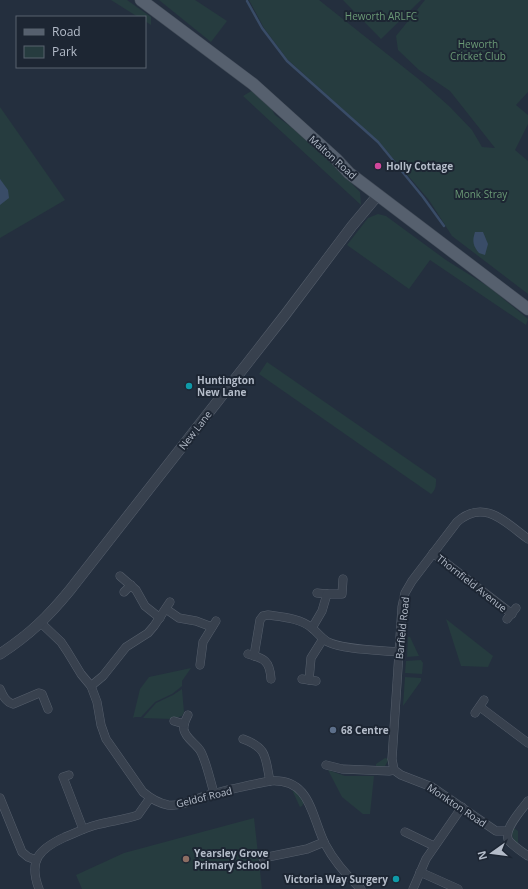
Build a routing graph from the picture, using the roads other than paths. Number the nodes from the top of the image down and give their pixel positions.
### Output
1 (141, 0) edge
2 (378, 195) junction
3 (528, 308) edge
4 (528, 539) edge
5 (433, 553) junction
6 (120, 576) dead end
7 (343, 579) dead end
8 (132, 585) junction
9 (124, 592) dead end
10 (316, 593) dead end
11 (327, 594) junction
12 (512, 614) dead end
13 (160, 618) junction
14 (41, 623) junction
15 (312, 628) junction
16 (323, 639) junction
17 (399, 652) junction
18 (0, 654) edge
19 (200, 665) dead end
20 (271, 679) dead end
21 (309, 680) dead end
22 (91, 686) junction
23 (0, 689) edge
24 (480, 707) dead end
25 (48, 709) dead end
26 (188, 715) dead end
27 (174, 721) dead end
28 (184, 724) junction
29 (243, 739) dead end
30 (528, 743) edge
31 (326, 766) dead end
32 (394, 770) junction
33 (64, 774) dead end
34 (270, 781) junction
35 (214, 793) junction
36 (0, 798) edge
37 (150, 798) junction
38 (528, 801) edge
39 (462, 807) junction
40 (83, 829) junction
41 (507, 831) junction
42 (405, 832) dead end
43 (324, 842) junction
44 (434, 846) junction
45 (528, 856) edge
46 (263, 858) dead end
47 (36, 860) junction
48 (420, 872) junction
49 (358, 888) edge
50 (39, 889) edge
51 (413, 889) edge
52 (458, 889) edge

1 - 2 main road, Malton Road
2 - 3 main road, Malton Road
2 - 14 street, New Lane
4 - 5 street, Barfield Road
5 - 12 street, Thornfield Avenue
5 - 17 street, Barfield Road
6 - 8 street
7 - 11 street
8 - 9 street
8 - 13 street
10 - 11 street
11 - 15 street
13 - 19 street
13 - 22 street
14 - 18 street, New Lane
14 - 22 street, Geldof Road
15 - 16 street
15 - 20 street
16 - 17 street
16 - 21 street
17 - 32 street, Barfield Road
22 - 37 street, Geldof Road
23 - 25 street
24 - 30 street
26 - 28 street
27 - 28 street
28 - 35 street
29 - 34 street
31 - 32 street, Monkton Road
32 - 39 street, Monkton Road
33 - 40 street
34 - 35 street, Geldof Road
34 - 43 street, Geldof Road
35 - 37 street, Geldof Road
36 - 47 street
37 - 40 street
38 - 41 street
39 - 41 street, Monkton Road
39 - 44 street
40 - 47 street
41 - 45 street
42 - 44 street
43 - 46 street
43 - 49 street, Geldof Road
44 - 48 street
47 - 50 street
48 - 51 street
48 - 52 street

